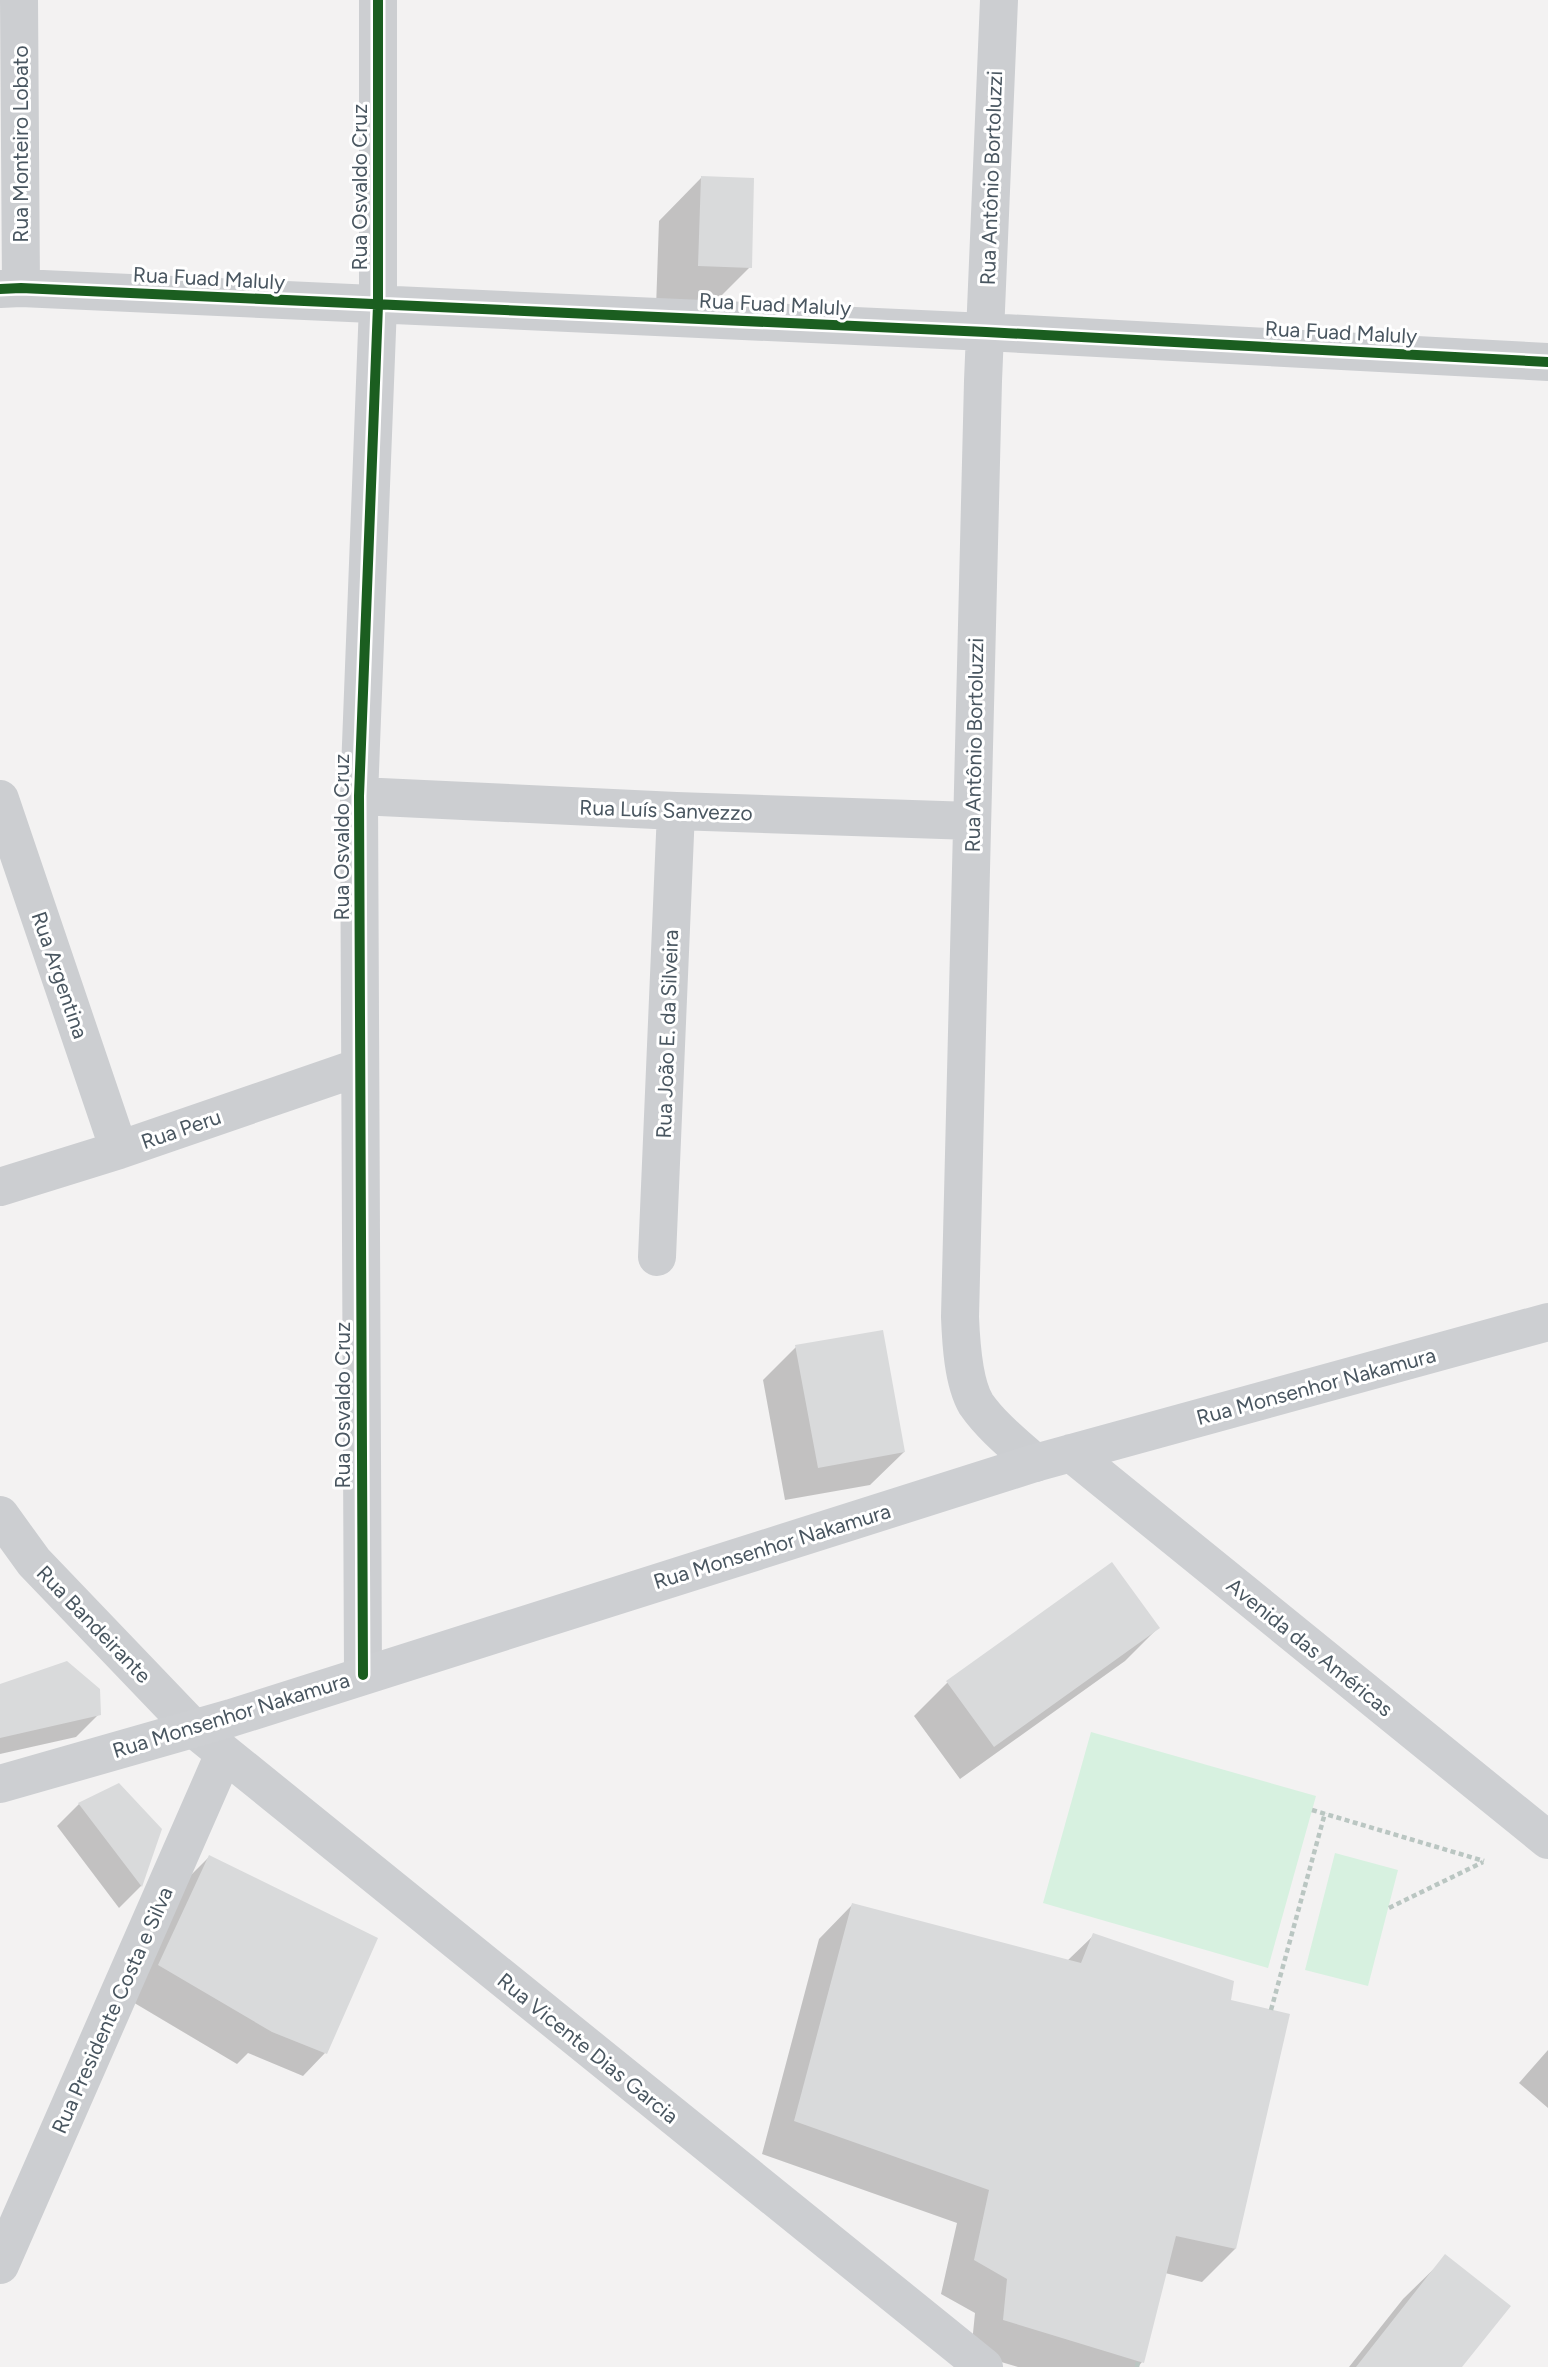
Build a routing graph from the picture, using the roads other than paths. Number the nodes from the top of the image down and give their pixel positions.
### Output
1 (19, 0) edge
2 (378, 0) edge
3 (999, 0) edge
4 (10, 288) edge
5 (378, 305) junction
6 (985, 332) junction
7 (1548, 362) edge
8 (359, 796) junction
9 (0, 799) edge
10 (676, 811) junction
11 (972, 821) junction
12 (360, 1067) junction
13 (119, 1150) junction
14 (0, 1187) edge
15 (657, 1257) dead end
16 (1548, 1322) edge
17 (1072, 1453) junction
18 (1035, 1463) junction
19 (0, 1515) edge
20 (363, 1675) junction
21 (193, 1728) junction
22 (224, 1755) junction
23 (0, 1784) edge
24 (1548, 1840) edge
25 (0, 2265) edge
26 (984, 2367) edge

1 - 4 street, Rua Monteiro Lobato
2 - 5 street, Rua Osvaldo Cruz
3 - 6 street, Rua Antônio Bortoluzzi
4 - 5 street, Rua Fuad Maluly
5 - 6 street, Rua Fuad Maluly
5 - 8 street, Rua Osvaldo Cruz
6 - 7 street, Rua Fuad Maluly
6 - 11 street, Rua Antônio Bortoluzzi
8 - 10 street, Rua Luís Sanvezzo
8 - 12 street, Rua Osvaldo Cruz
9 - 13 street, Rua Argentina
10 - 11 street, Rua Luís Sanvezzo
10 - 15 street, Rua João E. da Silveira
11 - 18 street, Rua Antônio Bortoluzzi
12 - 13 street, Rua Peru
12 - 20 street, Rua Osvaldo Cruz
13 - 14 street, Rua Peru
16 - 17 main road, Rua Monsenhor Nakamura
17 - 18 main road, Rua Monsenhor Nakamura
17 - 24 main road, Avenida das Américas
18 - 20 main road, Rua Monsenhor Nakamura
19 - 21 street, Rua Bandeirante
20 - 21 main road, Rua Monsenhor Nakamura
21 - 22 street, Rua Vicente Dias Garcia
21 - 23 main road, Rua Monsenhor Nakamura
22 - 25 street, Rua Presidente Costa e Silva
22 - 26 street, Rua Vicente Dias Garcia

